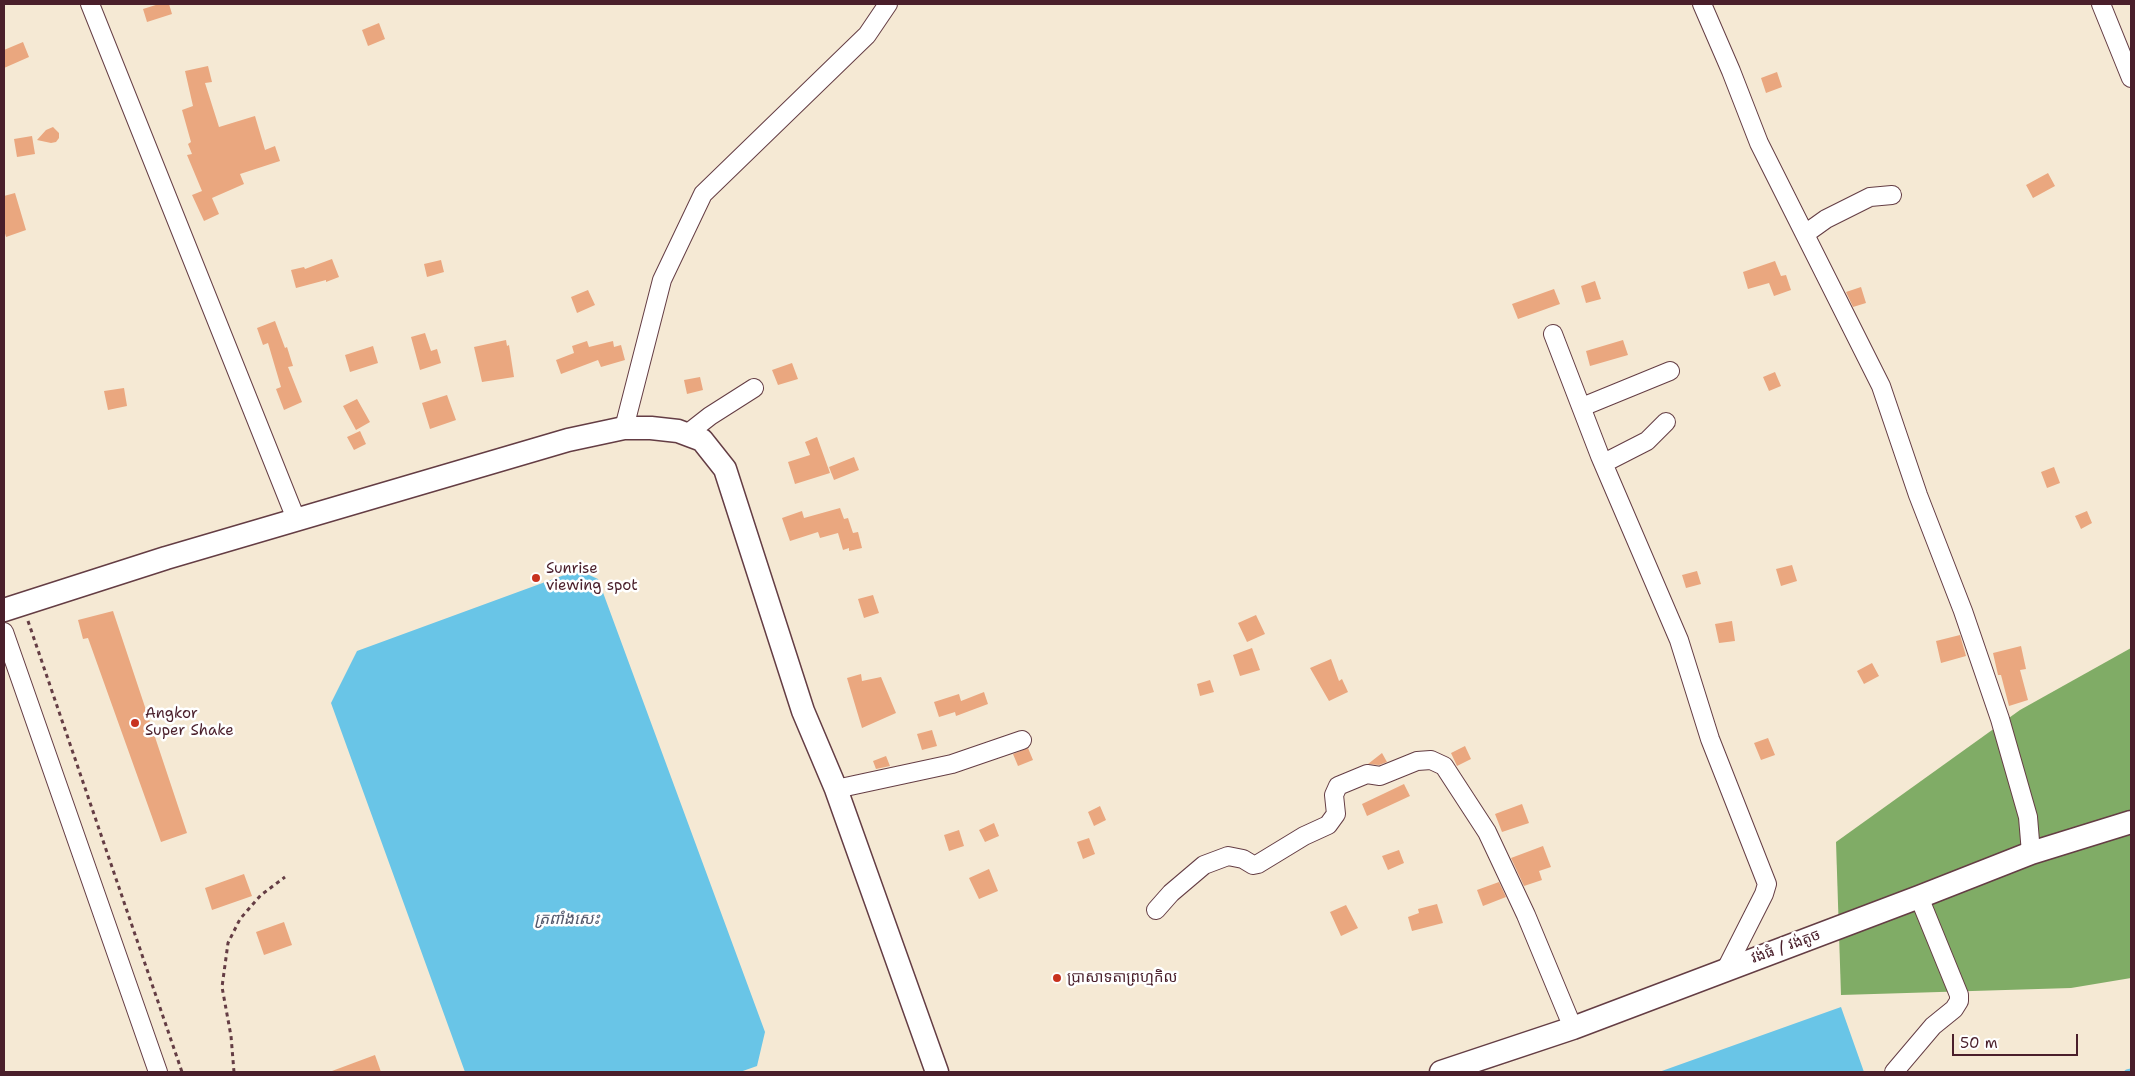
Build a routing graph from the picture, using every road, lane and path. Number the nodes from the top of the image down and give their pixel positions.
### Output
1 (90, 4) edge
2 (888, 4) edge
3 (1702, 4) edge
4 (2101, 4) edge
5 (2131, 78) edge
6 (1892, 195) dead end
7 (1805, 234) junction
8 (1553, 334) dead end
9 (1670, 371) dead end
10 (754, 388) dead end
11 (1582, 407) junction
12 (1666, 422) dead end
13 (624, 428) junction
14 (687, 434) junction
15 (1604, 463) junction
16 (296, 519) junction
17 (13, 607) edge
18 (4, 632) edge
19 (1022, 740) dead end
20 (836, 789) junction
21 (2131, 822) edge
22 (2031, 853) junction
23 (285, 877) dead end
24 (1920, 898) junction
25 (1156, 910) dead end
26 (1726, 969) junction
27 (1573, 1028) junction
28 (158, 1072) edge
29 (182, 1072) edge
30 (234, 1072) edge
31 (937, 1072) edge
32 (1441, 1072) edge
33 (1894, 1072) edge

1 - 16 street
2 - 13 street
3 - 7 street
4 - 5 street
6 - 7 street
7 - 22 street
8 - 11 street
9 - 11 street
10 - 14 street
11 - 15 street
12 - 15 street
13 - 14 main road
13 - 16 main road
14 - 20 main road
15 - 26 street
16 - 17 main road
17 - 29 path
18 - 28 street
19 - 20 street
20 - 31 main road
21 - 22 main road, វង់ធំ / វង់តូច
22 - 24 main road, វង់ធំ / វង់តូច
23 - 30 path
24 - 26 main road, វង់ធំ / វង់តូច
24 - 33 street
25 - 27 street
26 - 27 main road, វង់ធំ / វង់តូច
27 - 32 main road, វង់ធំ / វង់តូច

